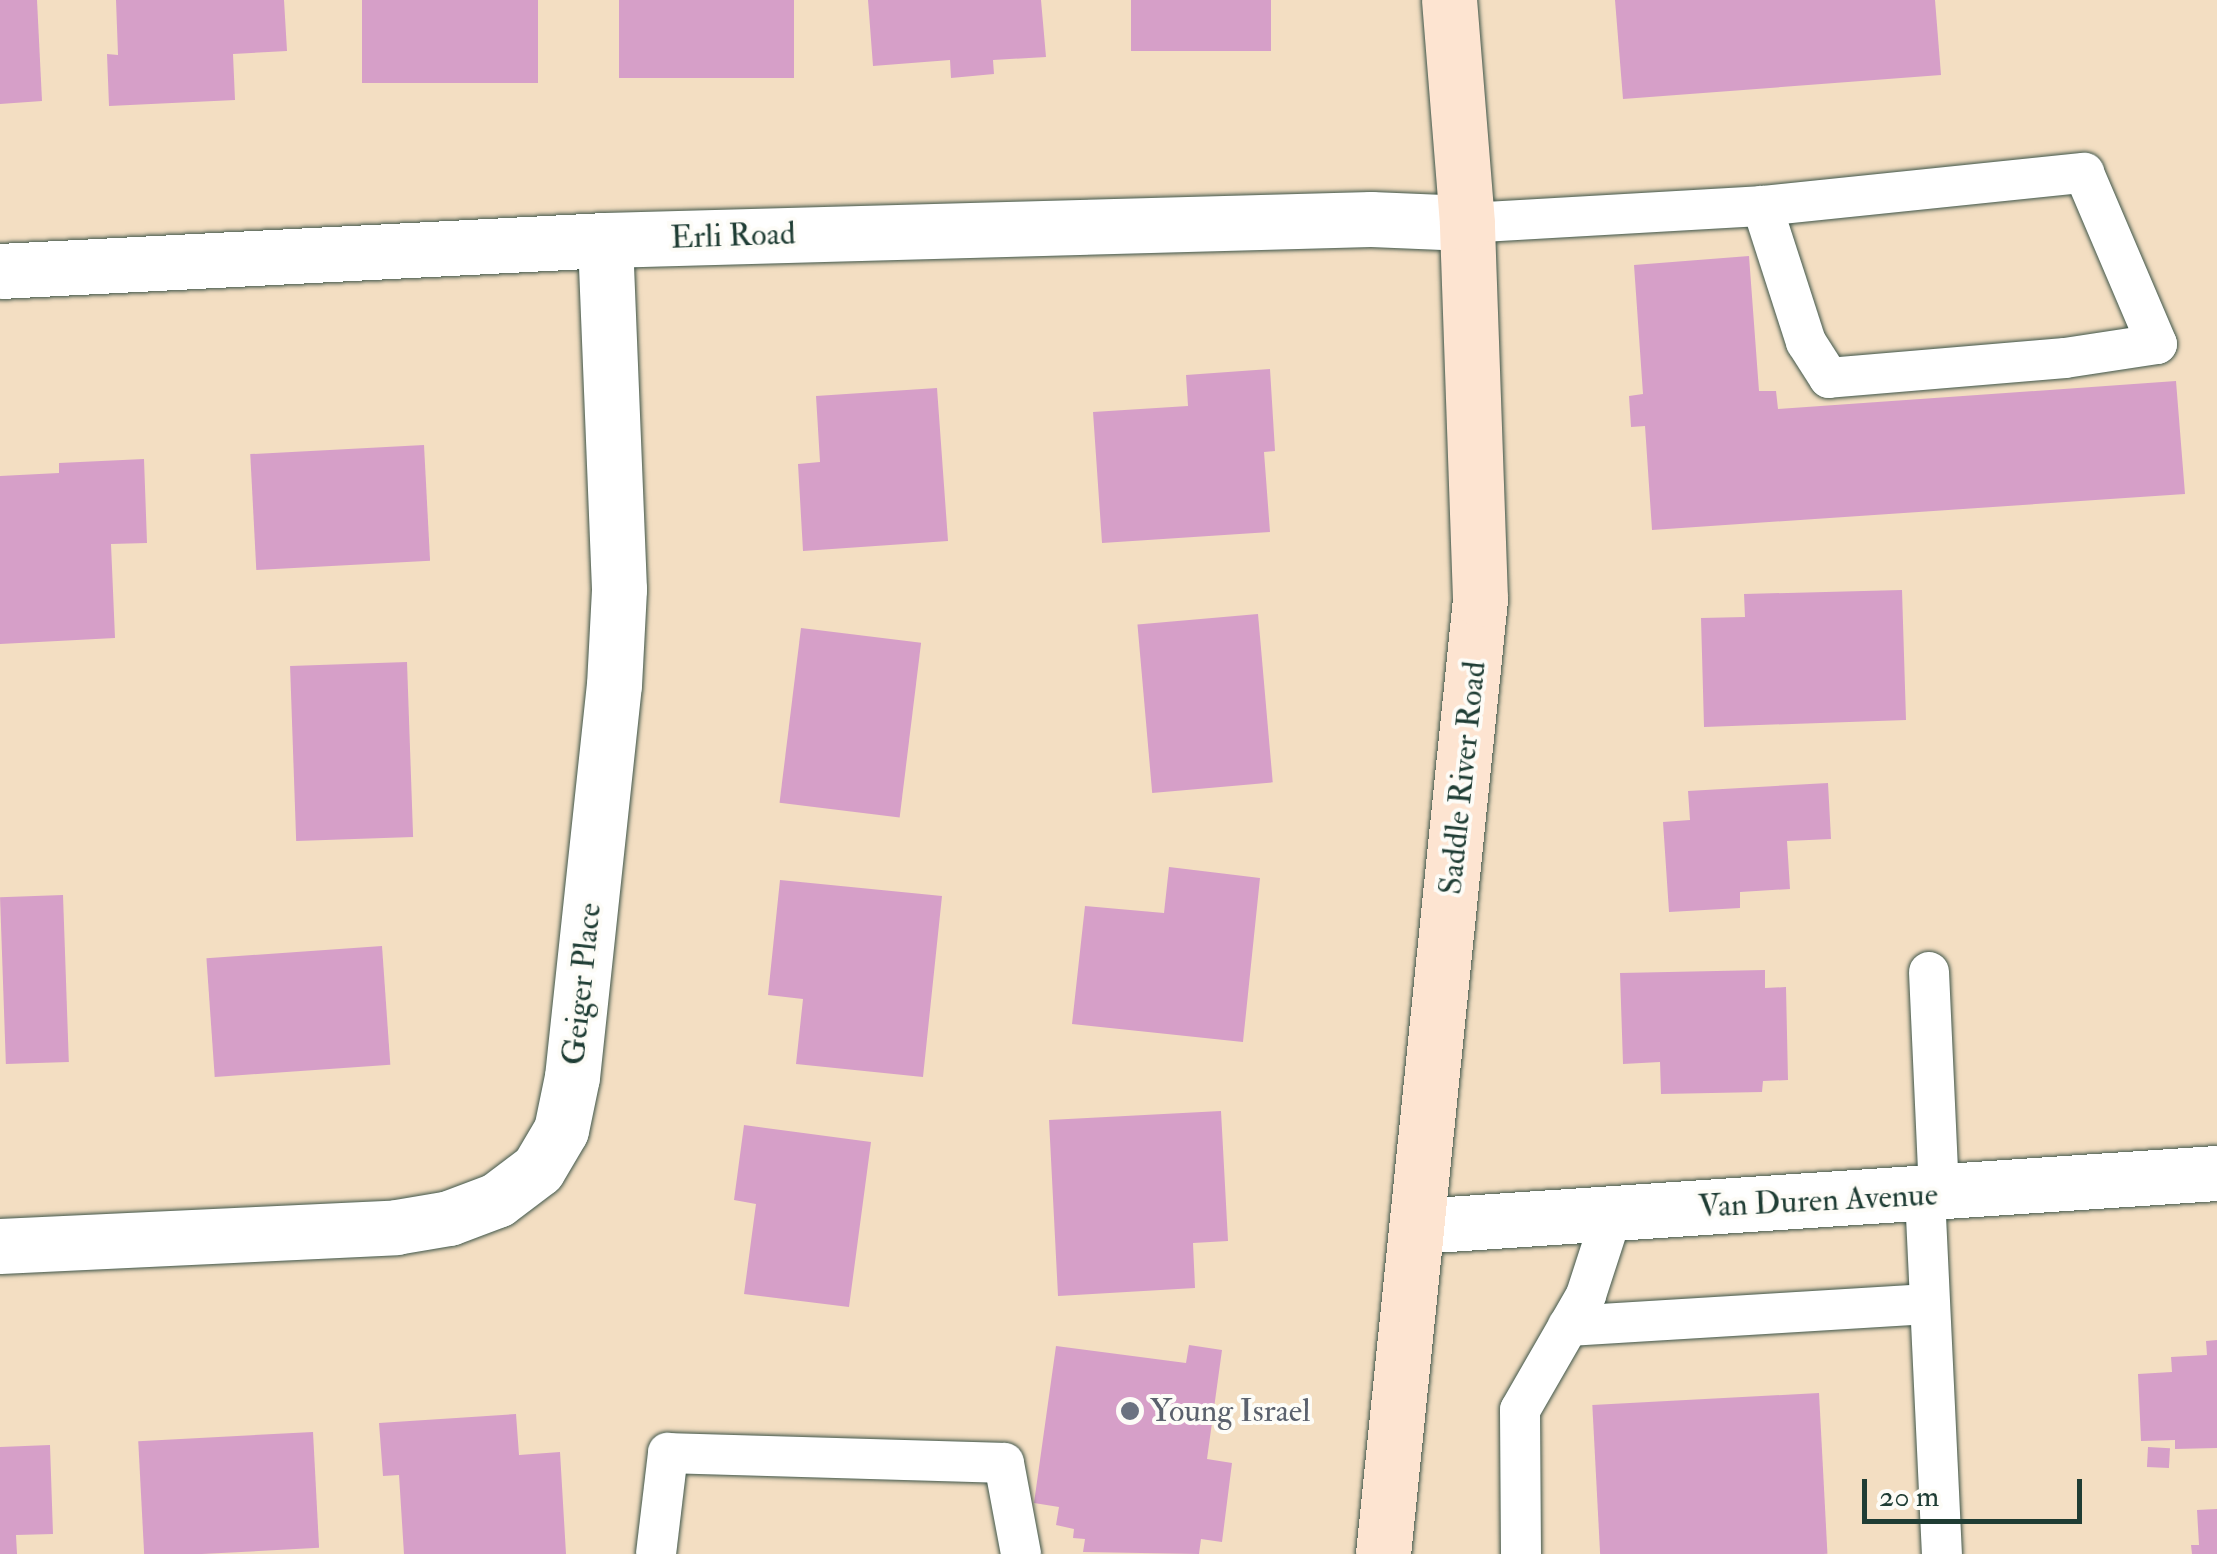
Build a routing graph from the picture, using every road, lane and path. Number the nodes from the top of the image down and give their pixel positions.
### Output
1 (1449, 0) edge
2 (1762, 206) junction
3 (1467, 223) junction
4 (605, 240) junction
5 (0, 270) edge
6 (1928, 972) dead end
7 (2217, 1173) edge
8 (1932, 1195) junction
9 (1613, 1212) junction
10 (1418, 1226) junction
11 (0, 1246) edge
12 (1928, 1304) junction
13 (1568, 1326) junction
14 (656, 1554) edge
15 (1021, 1554) edge
16 (1383, 1554) edge
17 (1521, 1554) edge
18 (1942, 1554) edge

1 - 3 main road, Saddle River Road
2 - 2 lane
2 - 3 lane
3 - 4 street, Erli Road
3 - 10 main road, Saddle River Road
4 - 5 street, Erli Road
4 - 11 street, Geiger Place
6 - 8 lane
7 - 8 street, Van Duren Avenue
8 - 9 street, Van Duren Avenue
8 - 12 lane
9 - 10 street, Van Duren Avenue
9 - 13 lane
10 - 16 main road, Saddle River Road
12 - 13 lane
12 - 18 lane
13 - 17 lane
14 - 15 lane

